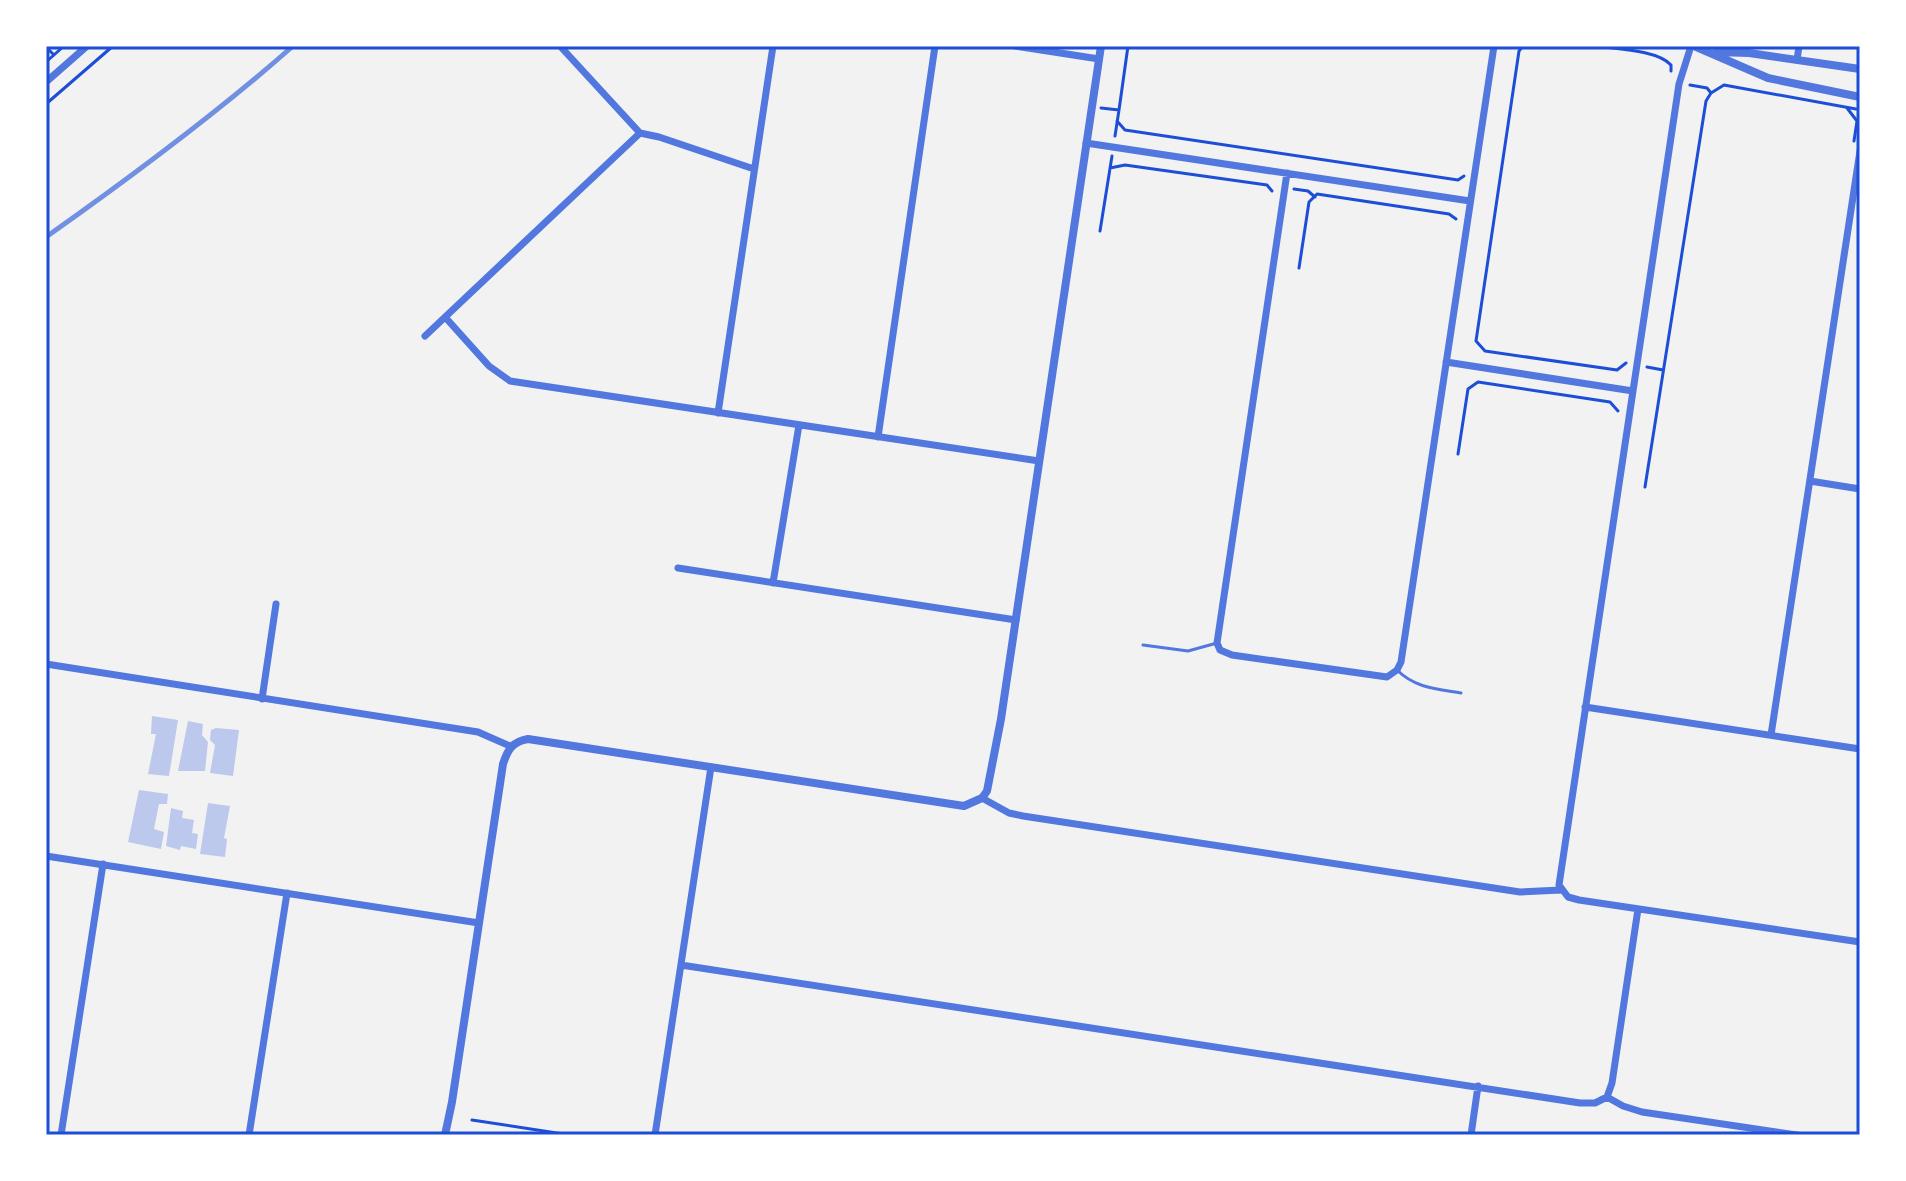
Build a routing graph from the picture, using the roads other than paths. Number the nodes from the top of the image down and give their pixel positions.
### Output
1 (87, 46) edge
2 (560, 46) edge
3 (773, 46) edge
4 (935, 46) edge
5 (1015, 46) edge
6 (1101, 46) edge
7 (1494, 46) edge
8 (1692, 46) edge
9 (1799, 46) edge
10 (1711, 52) junction
11 (1099, 59) junction
12 (1797, 60) junction
13 (1860, 69) edge
14 (48, 77) edge
15 (1860, 97) edge
16 (640, 133) junction
17 (1086, 143) junction
18 (1860, 151) edge
19 (754, 169) junction
20 (1287, 173) junction
21 (1470, 201) junction
22 (445, 317) junction
23 (425, 336) dead end
24 (1446, 362) junction
25 (1633, 391) junction
26 (718, 413) junction
27 (799, 425) junction
28 (878, 437) junction
29 (1039, 461) junction
30 (1810, 481) junction
31 (1860, 489) edge
32 (678, 568) dead end
33 (773, 583) junction
34 (276, 604) dead end
35 (1016, 620) junction
36 (1217, 643) junction
37 (1143, 645) dead end
38 (46, 664) edge
39 (1397, 670) junction
40 (1461, 693) dead end
41 (262, 699) junction
42 (1585, 707) junction
43 (1771, 735) junction
44 (510, 746) junction
45 (1860, 749) edge
46 (711, 767) junction
47 (982, 798) junction
48 (46, 856) edge
49 (103, 864) junction
50 (1561, 890) junction
51 (287, 893) junction
52 (1638, 909) junction
53 (479, 923) junction
54 (1860, 942) edge
55 (681, 965) junction
56 (1478, 1086) junction
57 (1607, 1097) junction
58 (61, 1135) edge
59 (249, 1135) edge
60 (445, 1135) edge
61 (655, 1135) edge
62 (1471, 1135) edge
63 (1797, 1135) edge

1 - 14 street
2 - 16 street
3 - 19 street
4 - 28 street
5 - 11 street
6 - 11 street
7 - 21 street
8 - 10 street
8 - 25 street
9 - 12 street
10 - 12 street
10 - 15 street
11 - 17 street
12 - 13 street
16 - 19 street
16 - 22 street
17 - 20 street
17 - 29 street
18 - 30 street
19 - 26 street
20 - 21 street
20 - 36 street
21 - 24 street
22 - 23 street
22 - 26 street
24 - 25 street
24 - 39 street
25 - 42 street
26 - 27 street
27 - 28 street
27 - 33 street
28 - 29 street
29 - 35 street
30 - 31 street
30 - 43 street
32 - 33 street
33 - 35 street
34 - 41 street
35 - 47 street
36 - 37 lane
36 - 39 street
38 - 41 street
39 - 40 lane
41 - 44 street
42 - 43 street
42 - 50 street
43 - 45 street
44 - 46 street
44 - 53 street
46 - 47 street
46 - 55 street
47 - 50 street
48 - 49 street
49 - 51 street
49 - 58 street
50 - 52 street
51 - 53 street
51 - 59 street
52 - 54 street
52 - 57 street
53 - 60 street
55 - 56 street
55 - 61 street
56 - 57 street
56 - 62 street
57 - 63 street

